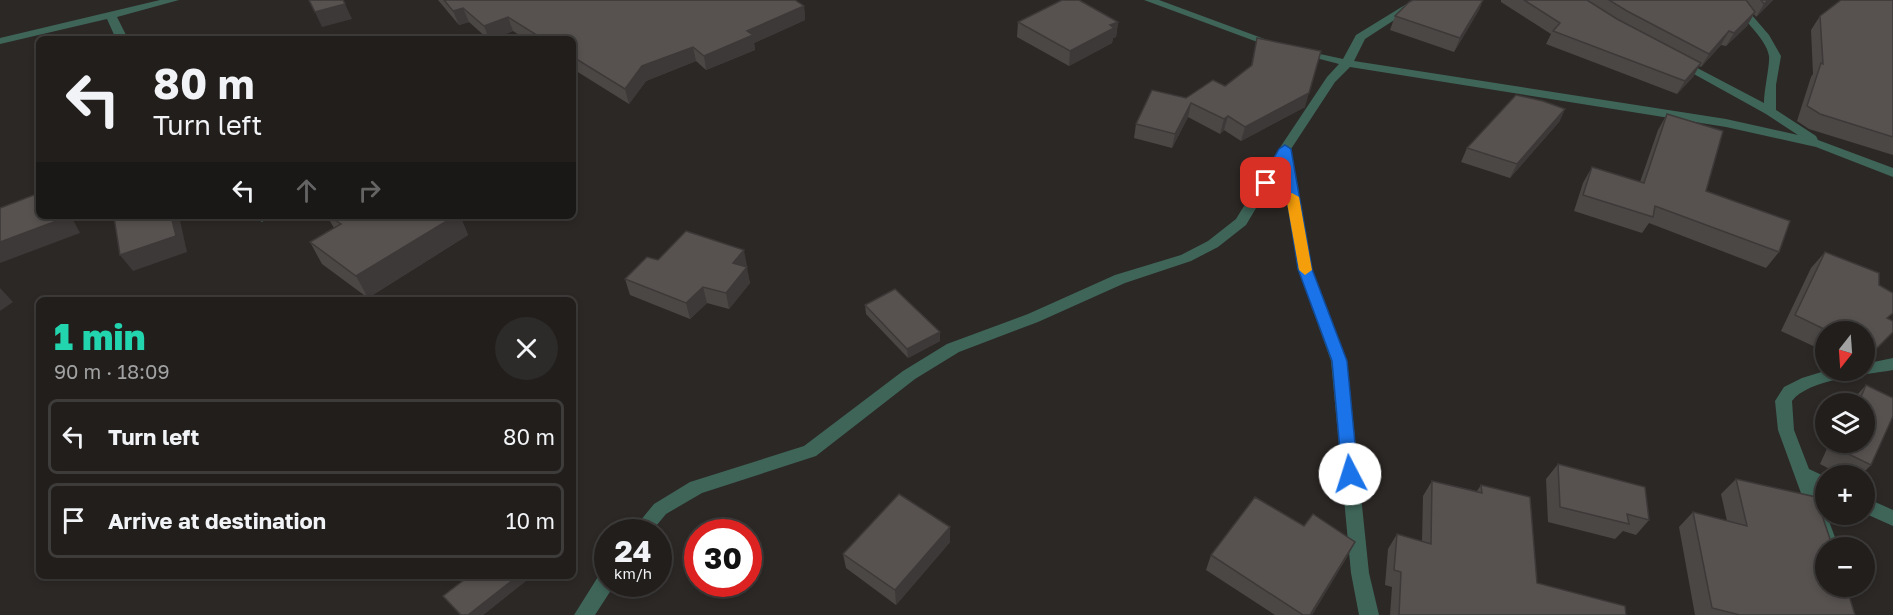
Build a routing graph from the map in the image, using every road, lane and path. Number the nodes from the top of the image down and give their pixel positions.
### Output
1 (174, 0) edge
2 (1149, 0) edge
3 (1420, 0) edge
4 (1733, 0) edge
5 (111, 16) junction
6 (121, 36) edge
7 (0, 41) edge
8 (1667, 56) edge
9 (1347, 63) junction
10 (1770, 111) junction
11 (1820, 144) junction
12 (1285, 149) junction
13 (1893, 173) edge
14 (1893, 364) edge
15 (1875, 368) edge
16 (1815, 380) edge
17 (1802, 474) junction
18 (1815, 480) edge
19 (1875, 509) edge
20 (1893, 518) edge
21 (651, 519) edge
22 (1826, 537) edge
23 (596, 597) edge
24 (584, 615) edge
25 (1369, 615) edge

1 - 5 street
2 - 9 street
3 - 9 street
4 - 10 street
5 - 6 street
5 - 7 street
8 - 10 street
9 - 11 street
9 - 12 street
10 - 11 street
11 - 13 street
12 - 21 street
12 - 25 street
14 - 15 street
16 - 17 street
17 - 18 street
17 - 22 street
19 - 20 street
23 - 24 street

